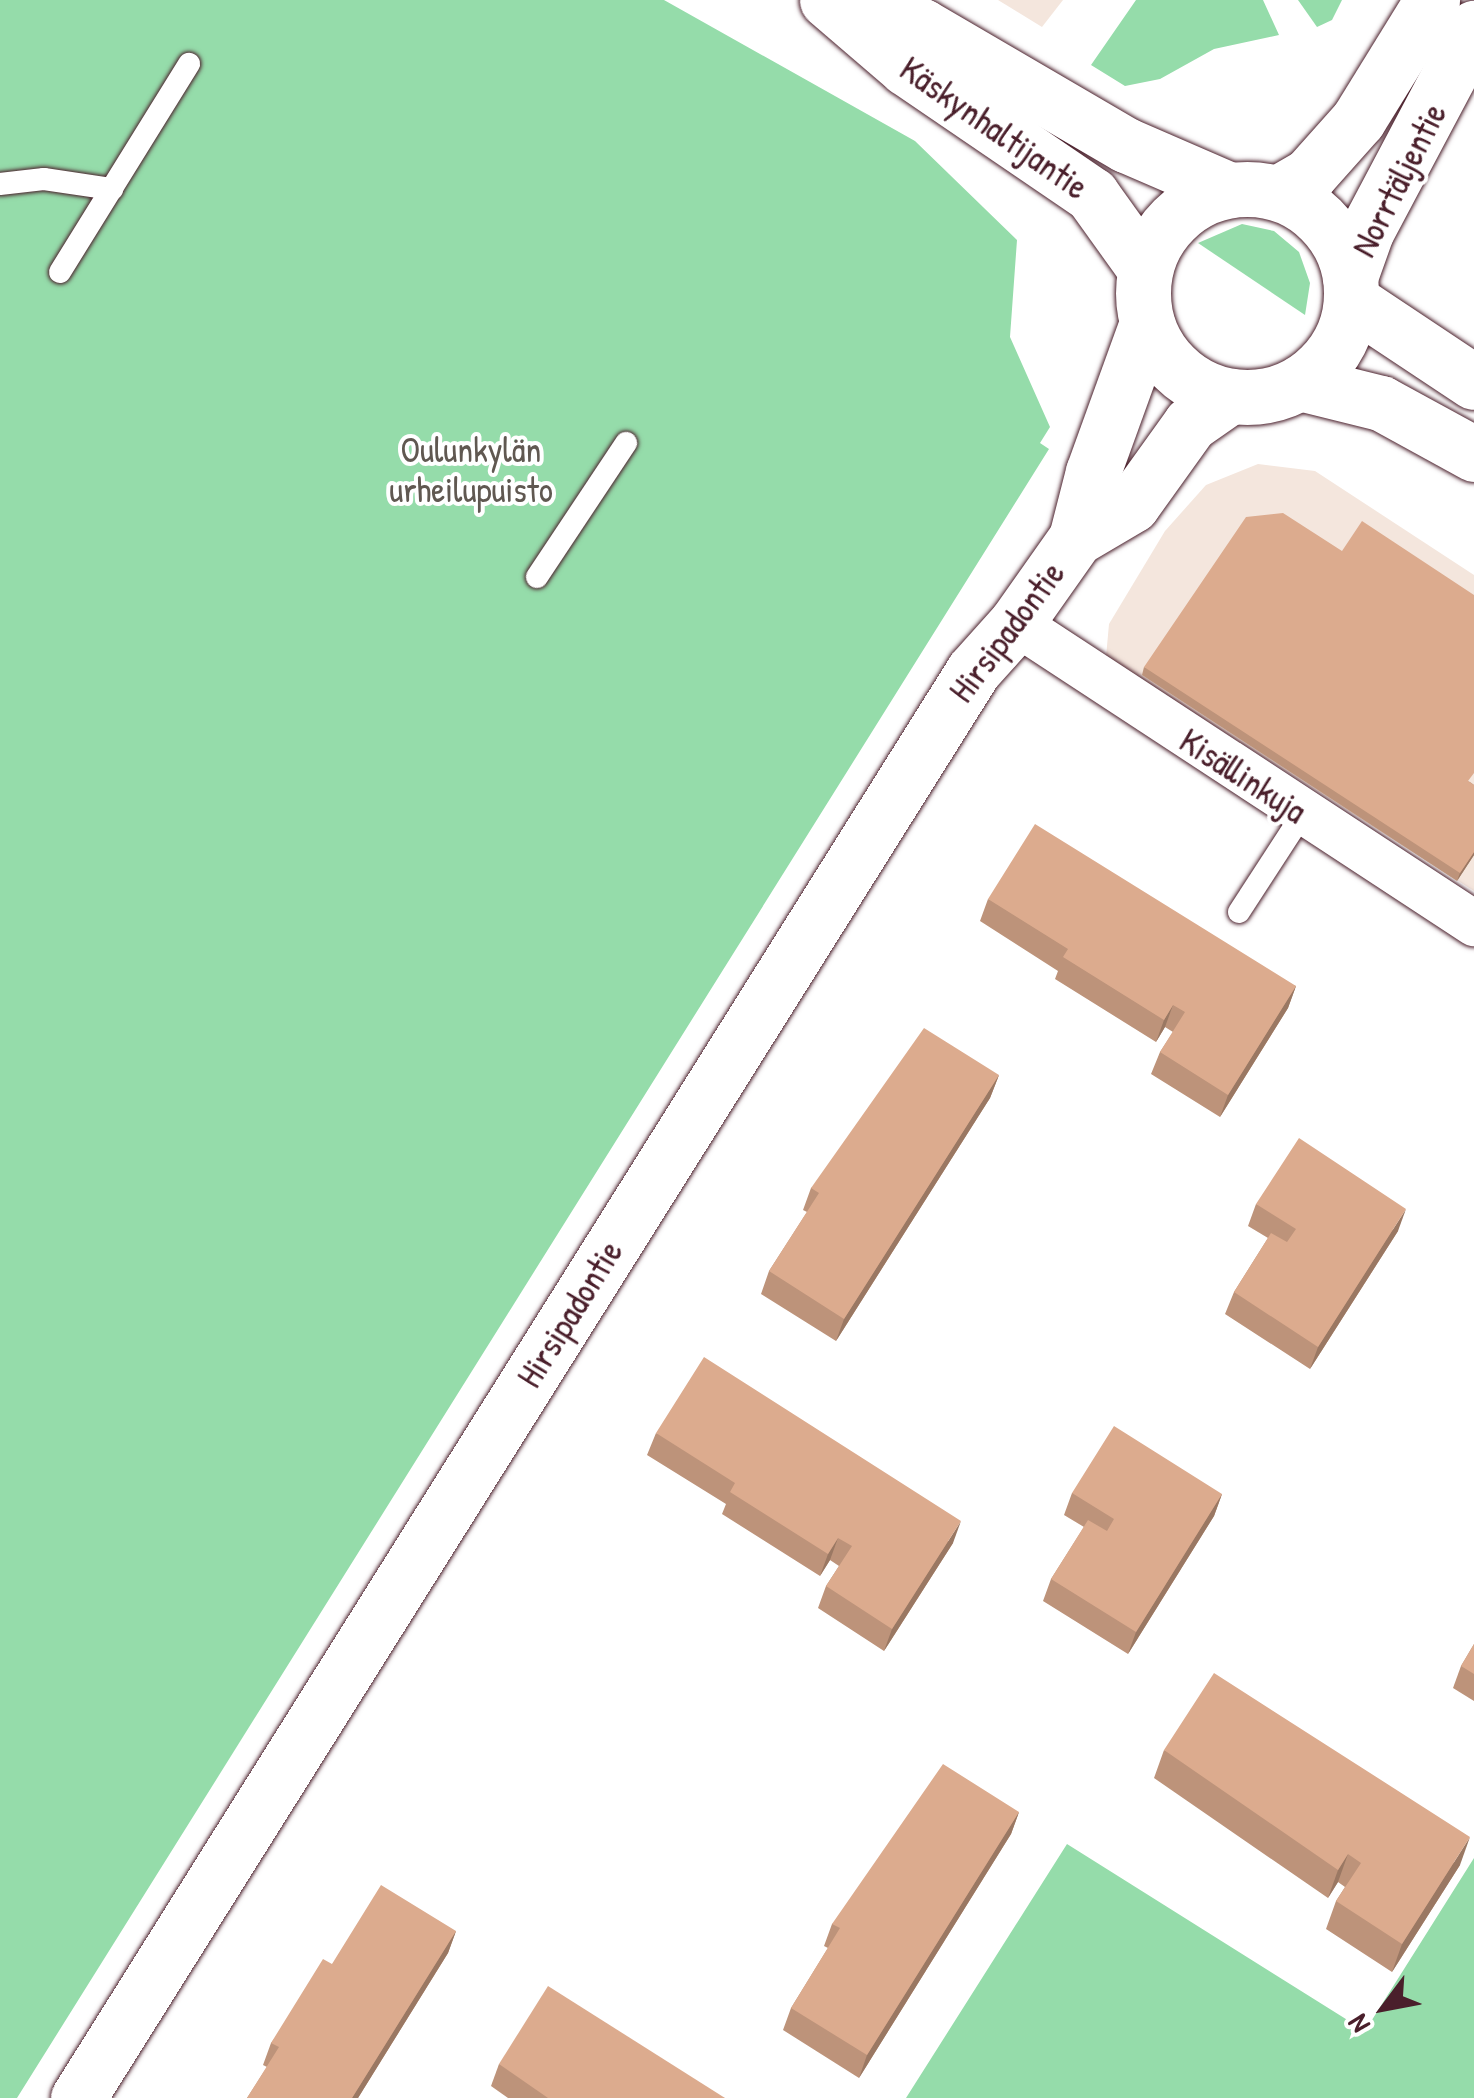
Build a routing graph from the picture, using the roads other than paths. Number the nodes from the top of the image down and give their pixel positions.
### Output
1 (828, 0) edge
2 (860, 0) edge
3 (1432, 0) edge
4 (1474, 28) edge
5 (189, 64) dead end
6 (0, 184) edge
7 (112, 188) junction
8 (1254, 192) junction
9 (1145, 269) junction
10 (60, 272) dead end
11 (1351, 289) junction
12 (1147, 322) junction
13 (1474, 382) edge
14 (1300, 383) junction
15 (1230, 396) junction
16 (626, 443) dead end
17 (1474, 454) edge
18 (1076, 538) junction
19 (538, 577) dead end
20 (1016, 623) junction
21 (1302, 815) junction
22 (1239, 912) dead end
23 (1474, 923) edge
24 (78, 2098) edge

1 - 9 street, Käskynhaltijantie
2 - 8 street, Käskynhaltijantie
3 - 8 street, Norrtäljentie
4 - 11 street, Norrtäljentie
5 - 7 lane
6 - 7 lane
7 - 10 lane
8 - 9 street
8 - 11 street
9 - 12 street
11 - 13 street
11 - 14 street
12 - 15 street
12 - 18 street, Hirsipadontie
14 - 15 street
14 - 17 street
15 - 18 street, Hirsipadontie
16 - 19 lane
18 - 20 street, Hirsipadontie
20 - 21 street, Kisällinkuja
20 - 24 street, Hirsipadontie
21 - 22 lane
21 - 23 street, Kisällinkuja

